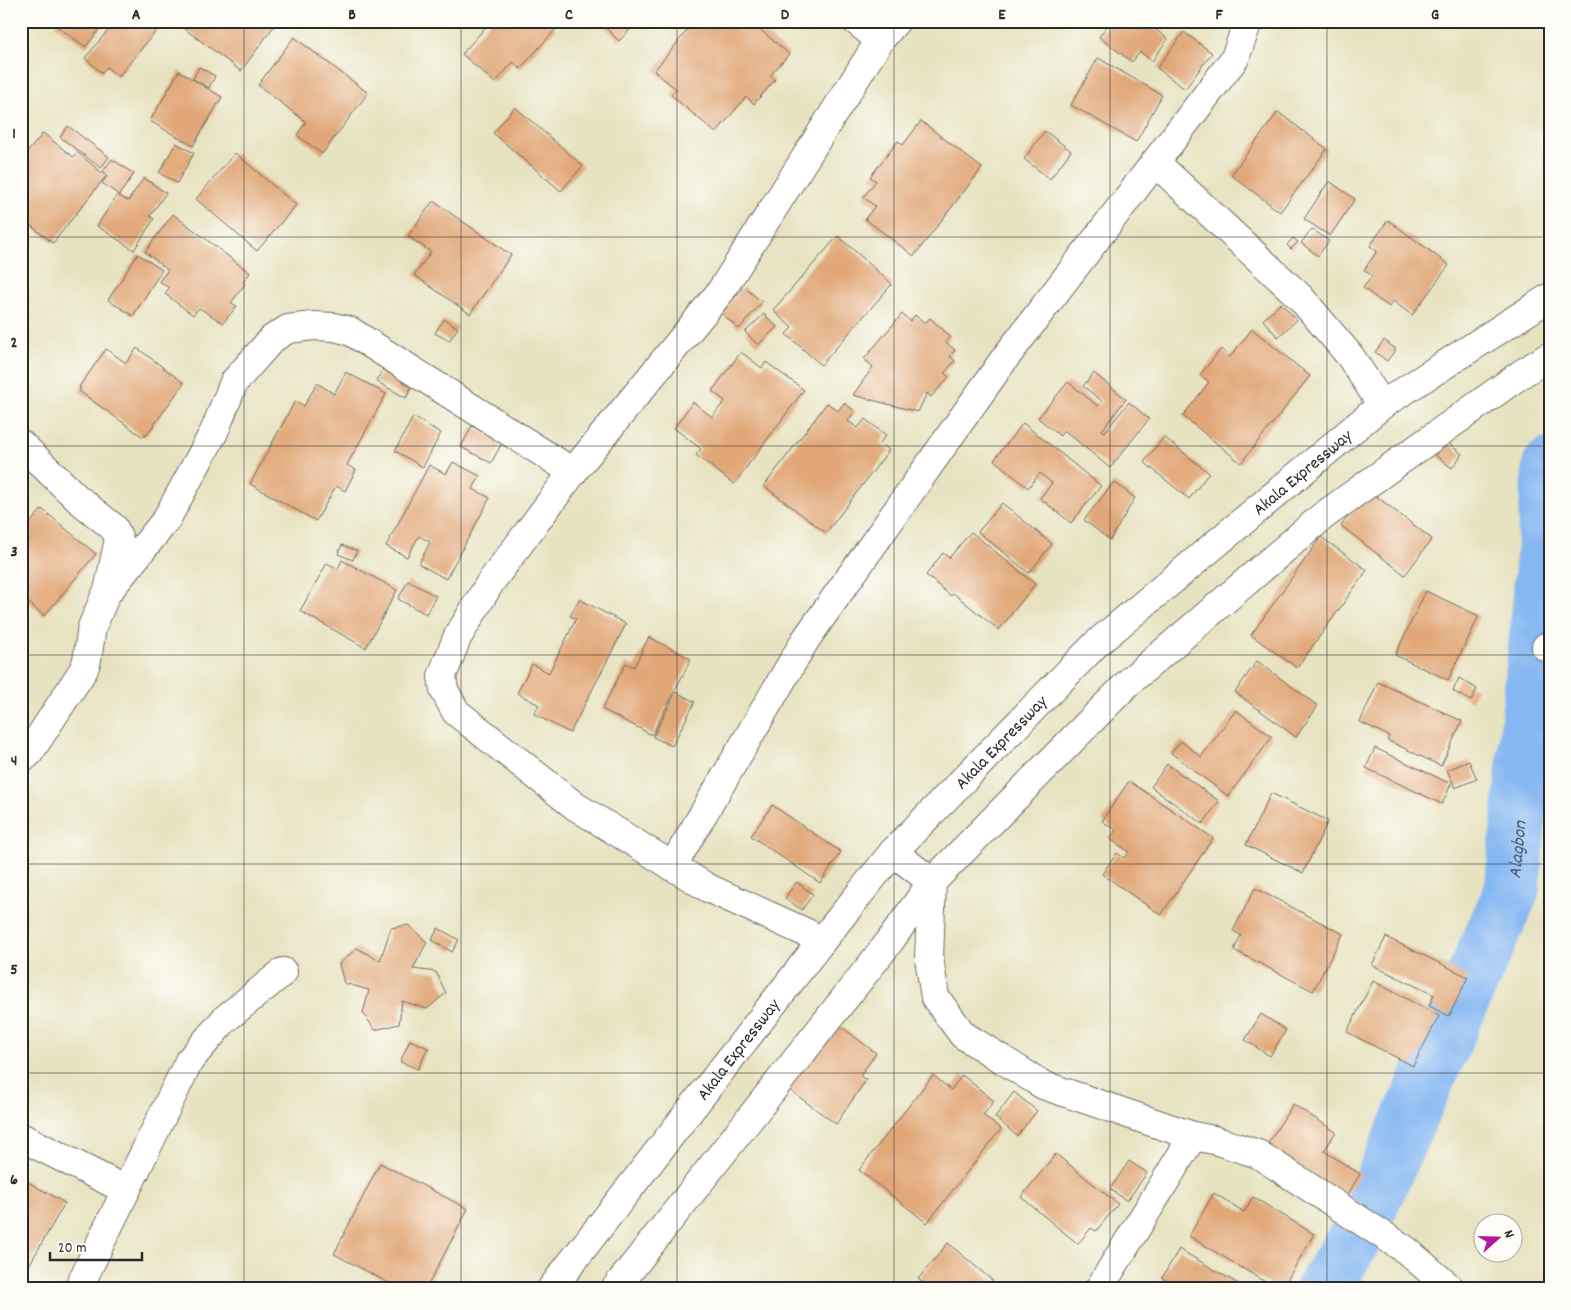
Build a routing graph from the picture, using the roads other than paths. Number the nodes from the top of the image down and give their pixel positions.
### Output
1 (856, 21) edge
2 (1248, 21) edge
3 (888, 31) edge
4 (1155, 162) junction
5 (1550, 297) edge
6 (1550, 356) edge
7 (1382, 404) junction
8 (21, 444) edge
9 (573, 472) junction
10 (106, 594) junction
11 (21, 760) edge
12 (893, 852) junction
13 (672, 867) junction
14 (932, 882) junction
15 (821, 942) junction
16 (284, 972) dead end
17 (1193, 1136) junction
18 (21, 1137) edge
19 (126, 1190) junction
20 (78, 1289) edge
21 (551, 1289) edge
22 (615, 1289) edge
23 (1099, 1289) edge
24 (1450, 1289) edge

1 - 3 street
2 - 4 street
3 - 9 street
4 - 7 street
4 - 13 street
5 - 7 street, Akala Expressway
6 - 14 street
7 - 12 street, Akala Expressway
8 - 10 street
9 - 10 street
9 - 13 street
10 - 11 street
12 - 14 street
12 - 15 street, Akala Expressway
13 - 15 street
14 - 17 street
14 - 22 street
15 - 21 street, Akala Expressway
16 - 19 street
17 - 23 street
17 - 24 street
18 - 19 street
19 - 20 street

